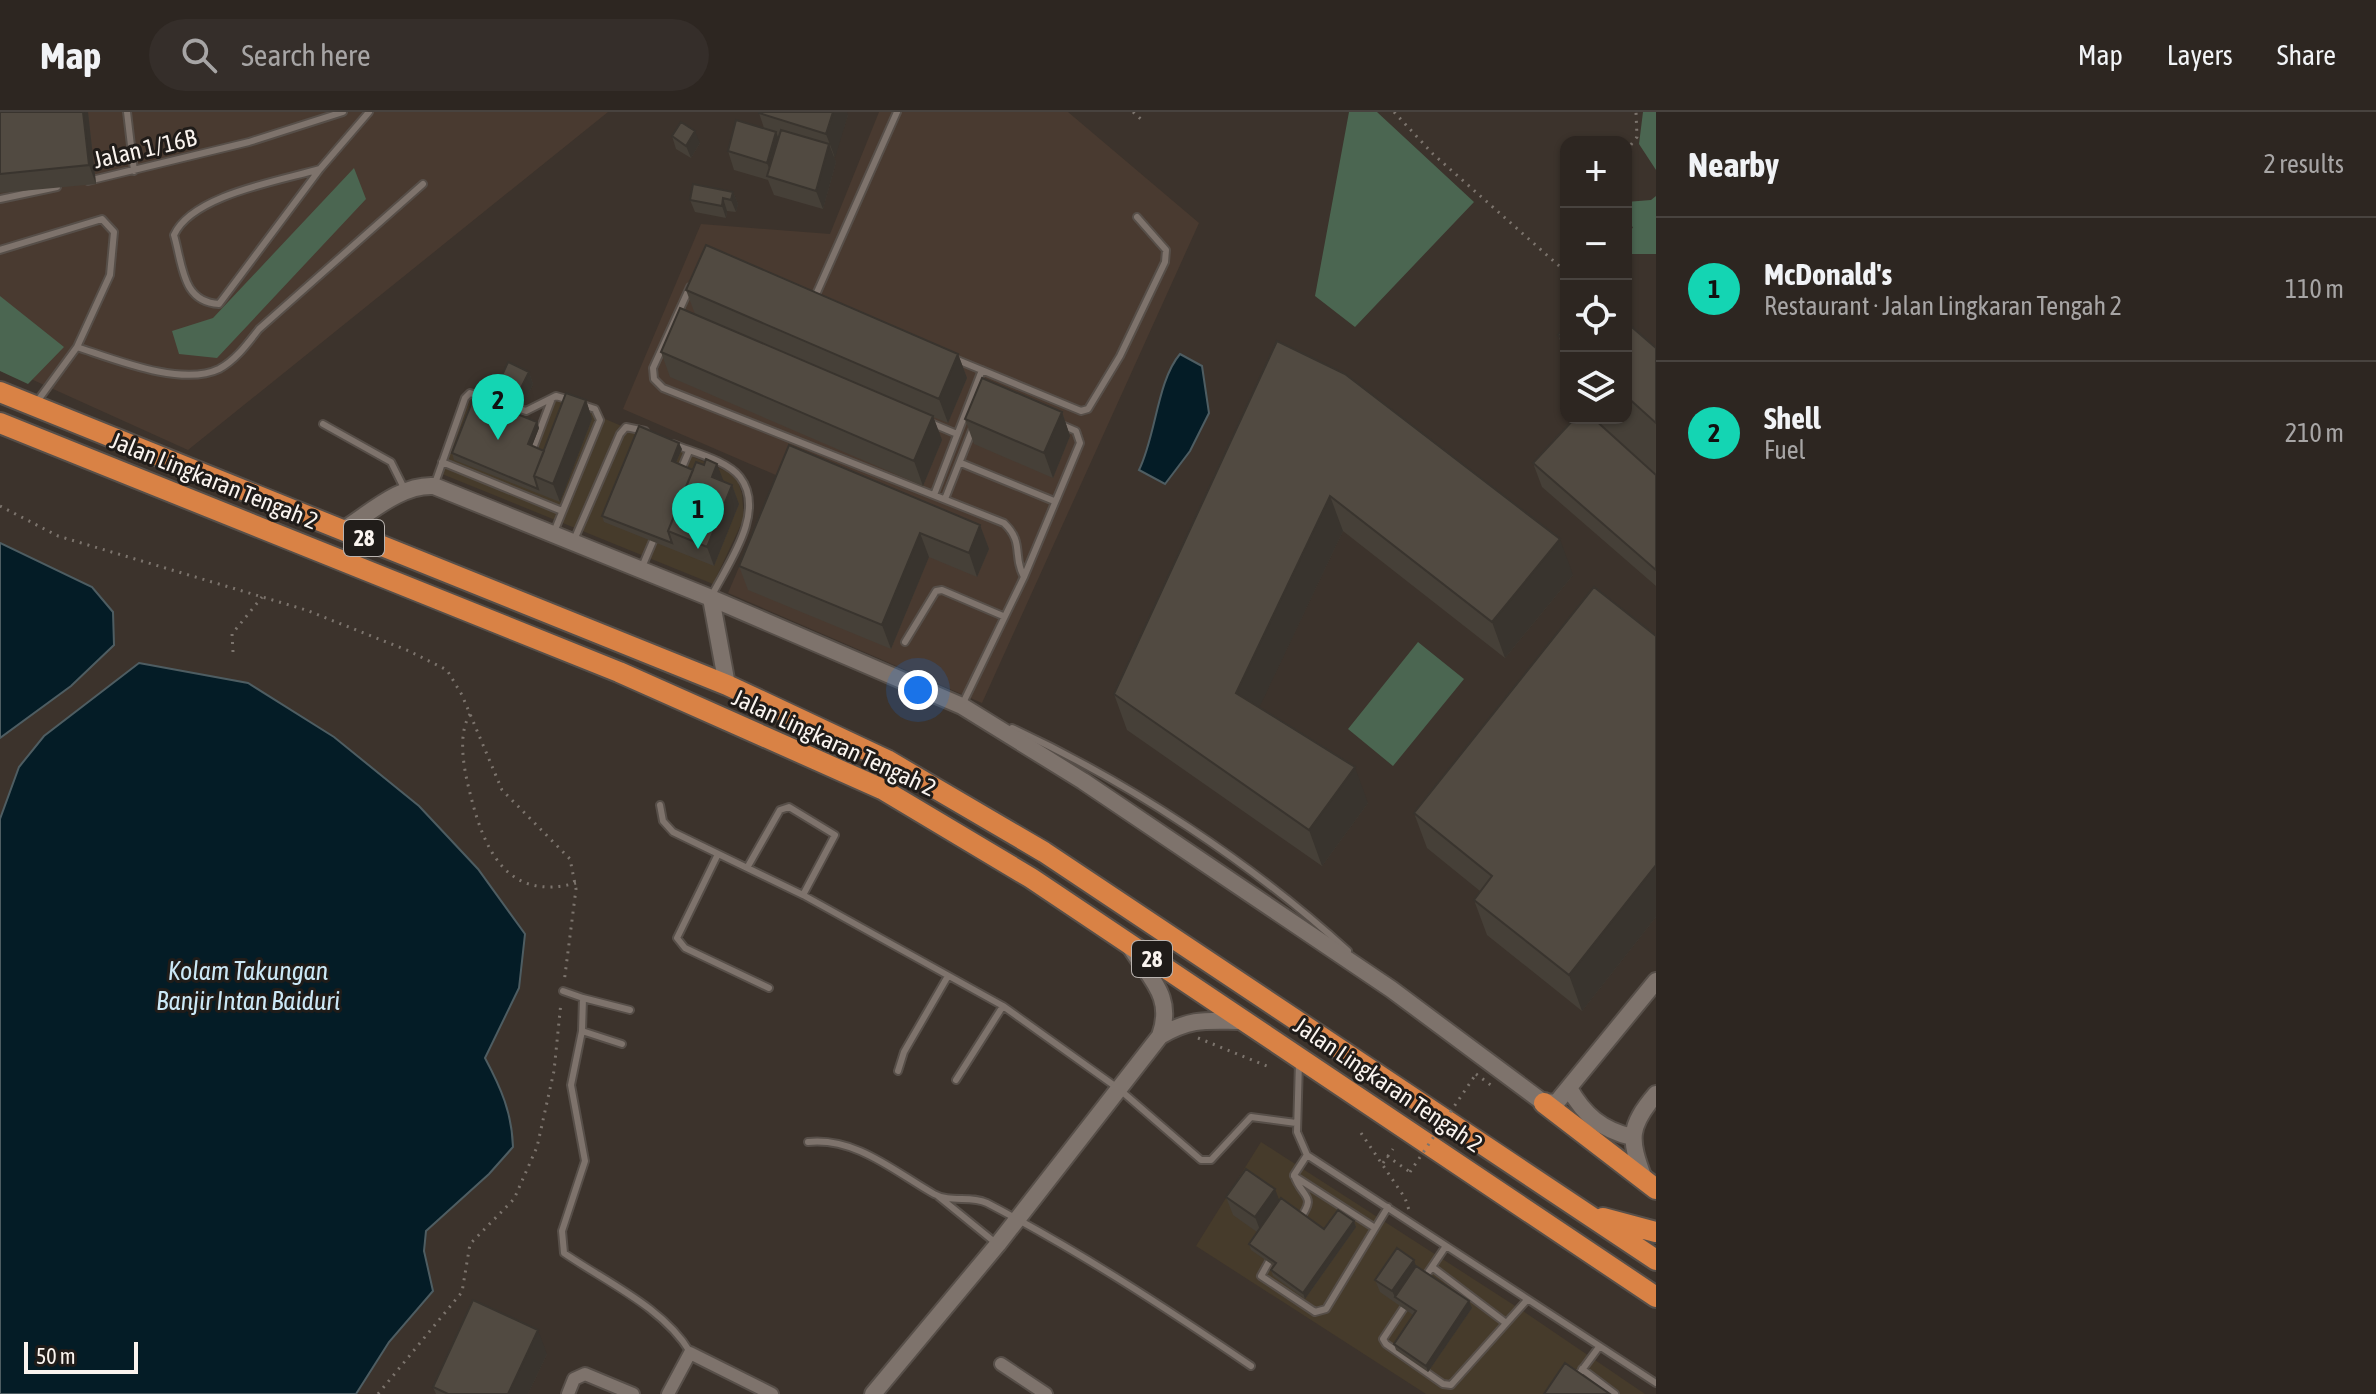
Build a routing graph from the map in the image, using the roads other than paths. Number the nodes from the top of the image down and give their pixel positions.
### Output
1 (127, 112) edge
2 (343, 112) edge
3 (369, 112) edge
4 (897, 112) edge
5 (320, 169) junction
6 (134, 171) junction
7 (74, 184) dead end
8 (423, 184) dead end
9 (59, 187) dead end
10 (0, 199) edge
11 (1137, 217) dead end
12 (0, 250) edge
13 (695, 275) edge
14 (803, 293) edge
15 (815, 299) junction
16 (829, 305) edge
17 (677, 315) junction
18 (691, 321) edge
19 (77, 347) junction
20 (940, 353) edge
21 (982, 370) junction
22 (0, 392) edge
23 (552, 398) junction
24 (34, 405) junction
25 (979, 413) edge
26 (915, 417) edge
27 (1048, 420) edge
28 (0, 423) edge
29 (323, 424) dead end
30 (649, 433) edge
31 (957, 434) junction
32 (662, 439) edge
33 (532, 451) edge
34 (689, 451) junction
35 (442, 462) junction
36 (961, 463) junction
37 (681, 470) edge
38 (434, 486) junction
39 (405, 490) junction
40 (934, 495) junction
41 (945, 499) junction
42 (1054, 501) junction
43 (562, 511) junction
44 (343, 530) junction
45 (553, 534) junction
46 (653, 541) edge
47 (573, 544) junction
48 (640, 571) junction
49 (1024, 577) junction
50 (711, 598) junction
51 (1003, 616) junction
52 (905, 642) dead end
53 (727, 685) junction
54 (962, 706) junction
55 (660, 805) dead end
56 (718, 854) junction
57 (747, 868) junction
58 (803, 895) junction
59 (1128, 943) junction
60 (948, 976) junction
61 (1656, 981) edge
62 (769, 988) dead end
63 (563, 991) road end
64 (583, 998) junction
65 (1003, 1006) junction
66 (630, 1010) dead end
67 (1244, 1021) junction
68 (582, 1031) junction
69 (1160, 1036) junction
70 (622, 1044) dead end
71 (1300, 1058) junction
72 (898, 1071) dead end
73 (956, 1080) dead end
74 (1569, 1088) junction
75 (1119, 1089) junction
76 (1656, 1094) edge
77 (1544, 1103) junction
78 (1296, 1123) junction
79 (1632, 1137) junction
80 (808, 1142) dead end
81 (1307, 1155) junction
82 (1294, 1175) junction
83 (1650, 1184) edge
84 (938, 1196) junction
85 (1388, 1207) junction
86 (1588, 1214) junction
87 (1017, 1219) junction
88 (1293, 1228) edge
89 (1375, 1228) junction
90 (1656, 1232) edge
91 (998, 1244) junction
92 (1446, 1246) junction
93 (1277, 1250) edge
94 (1656, 1260) edge
95 (1432, 1267) junction
96 (1424, 1279) edge
97 (1416, 1291) edge
98 (1656, 1297) edge
99 (1527, 1300) junction
100 (1506, 1323) junction
101 (1599, 1347) junction
102 (690, 1353) junction
103 (1001, 1364) dead end
104 (1251, 1366) dead end
105 (1582, 1369) junction
106 (1573, 1382) edge
107 (1656, 1383) edge
108 (568, 1394) edge
109 (633, 1394) edge
110 (668, 1394) edge
111 (772, 1394) edge
112 (873, 1394) edge
113 (1046, 1394) edge
114 (1615, 1394) edge

1 - 6 lane
2 - 6 lane, Jalan 1/16B
3 - 5 lane
4 - 15 lane
5 - 5 lane
6 - 7 lane, Jalan 1/16B
8 - 19 lane
9 - 10 lane
11 - 21 lane
12 - 19 lane
13 - 17 lane
14 - 15 lane
15 - 16 lane
17 - 18 lane
17 - 40 lane
19 - 24 lane
20 - 21 lane
21 - 31 lane
22 - 24 highway, Jalan Lingkaran Tengah 2 / 28
23 - 33 lane
23 - 35 lane
23 - 43 lane
24 - 44 highway, Jalan Lingkaran Tengah 2 / 28
25 - 36 lane
26 - 31 lane
27 - 42 lane
28 - 59 highway, Jalan Lingkaran Tengah 2 / 28
29 - 39 lane
30 - 47 lane
31 - 40 lane
32 - 34 lane
34 - 37 lane
34 - 50 lane
35 - 38 lane
35 - 43 lane
36 - 41 lane
36 - 42 lane
38 - 39 street
38 - 45 street
39 - 44 street
40 - 41 lane
41 - 49 lane
42 - 49 lane
43 - 45 lane
44 - 53 highway, Jalan Lingkaran Tengah 2 / 28
45 - 47 street
46 - 48 lane
47 - 48 street
48 - 50 street
49 - 51 lane
50 - 53 street
50 - 54 street
51 - 52 lane
51 - 54 lane
53 - 86 highway, Jalan Lingkaran Tengah 2 / 28
54 - 77 street
55 - 56 lane
56 - 57 lane
56 - 62 lane
57 - 58 lane
57 - 58 lane
58 - 60 lane
59 - 67 highway, Jalan Lingkaran Tengah 2 / 28
59 - 69 street
60 - 65 lane
60 - 72 lane
61 - 74 street
63 - 64 lane
64 - 66 lane
64 - 68 lane
65 - 73 lane
65 - 75 lane
67 - 69 street
67 - 71 highway, Jalan Lingkaran Tengah 2 / 28
68 - 70 lane
68 - 102 lane
69 - 75 street
71 - 78 lane
71 - 98 highway, Jalan Lingkaran Tengah 2 / 28
74 - 77 street
74 - 79 street
75 - 78 lane
75 - 87 street
76 - 79 street
77 - 83 highway
78 - 81 lane
79 - 83 street
80 - 84 lane
81 - 82 lane
81 - 85 lane
82 - 88 lane
82 - 89 lane
84 - 87 lane
84 - 91 lane
85 - 89 lane
85 - 92 lane
86 - 90 highway
86 - 94 highway, Jalan Lingkaran Tengah 2 / 28
87 - 91 street
87 - 104 lane
89 - 93 lane
91 - 112 street
92 - 95 lane
92 - 99 lane
95 - 96 lane
95 - 100 lane
97 - 100 lane
99 - 100 lane
99 - 101 lane
101 - 105 lane
101 - 107 lane
102 - 110 street
102 - 111 street
103 - 113 street
105 - 106 lane
105 - 114 lane
108 - 109 street

